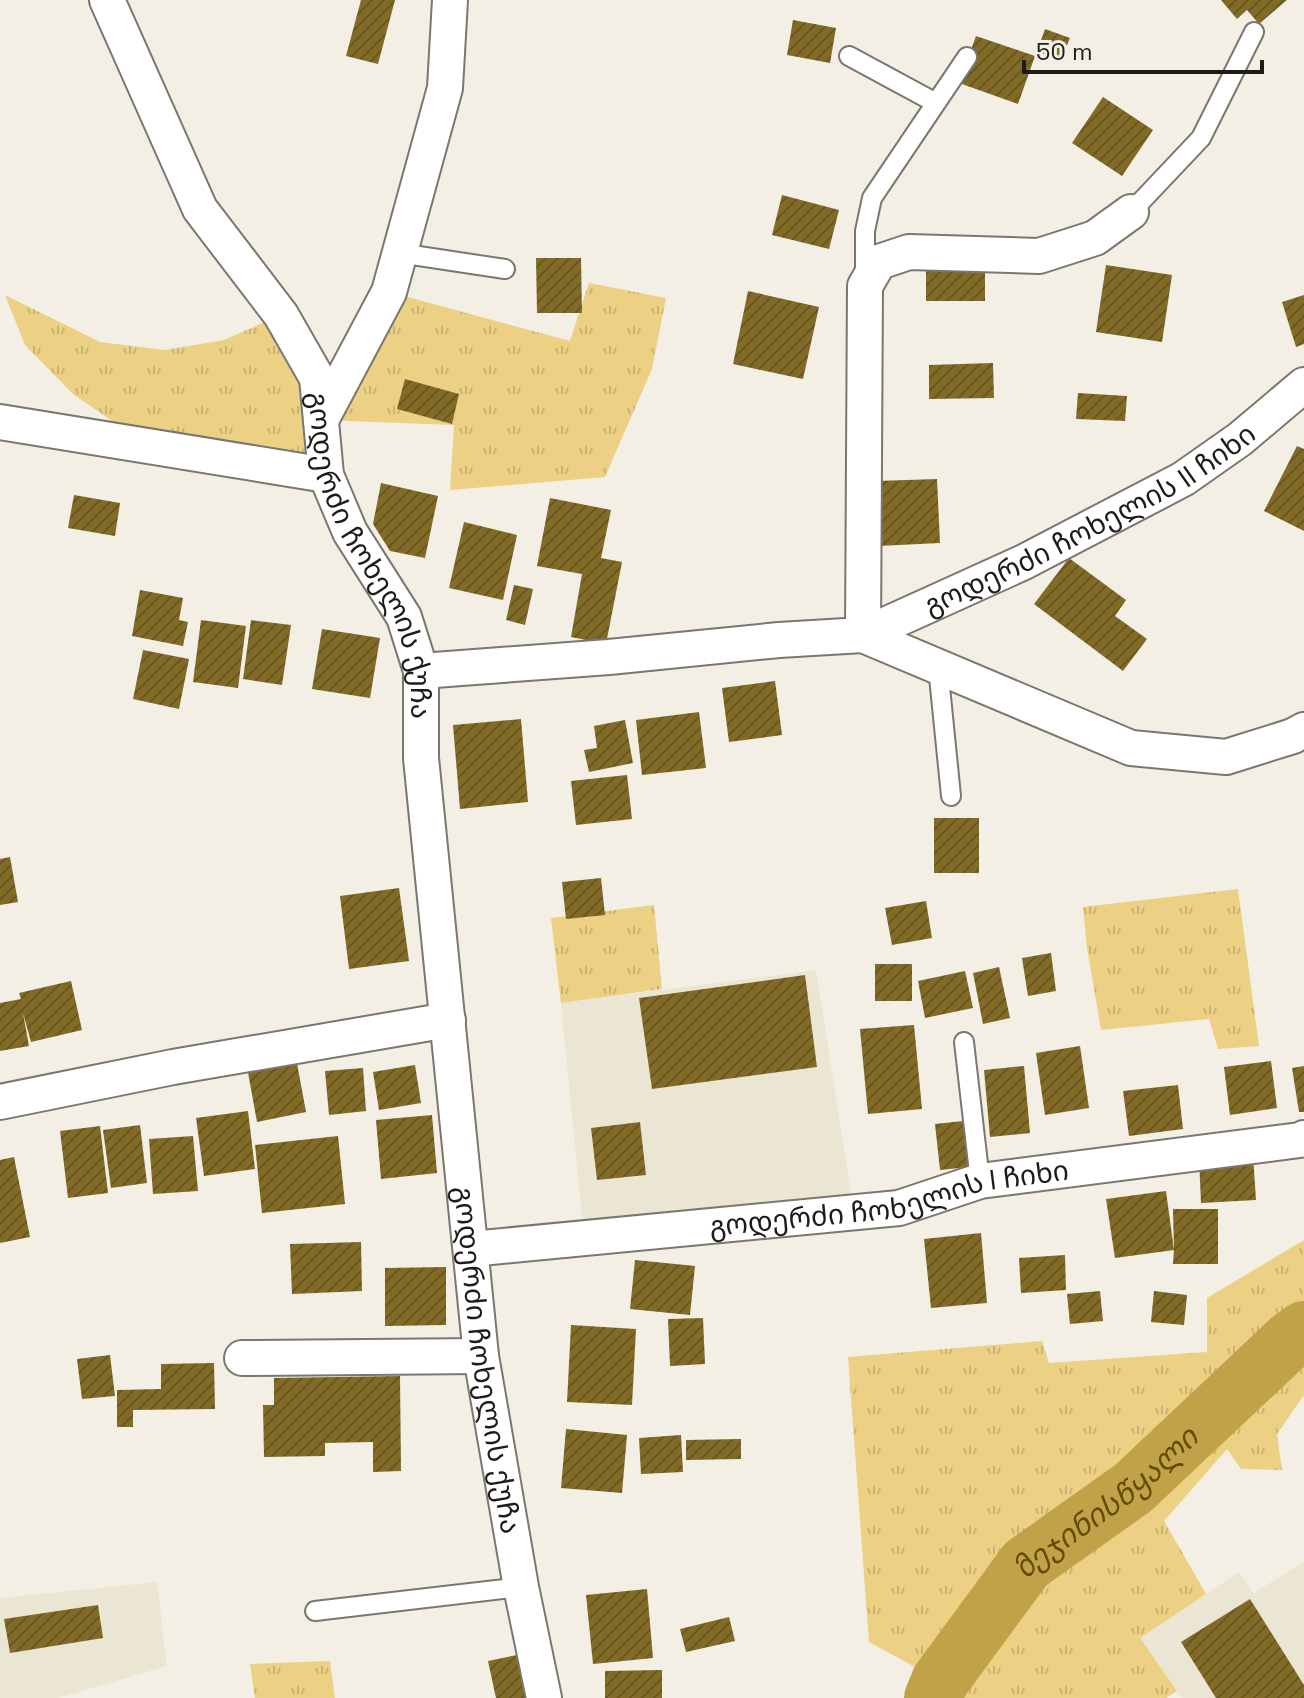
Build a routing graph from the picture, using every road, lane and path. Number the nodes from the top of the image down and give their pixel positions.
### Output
1 (107, 0) edge
2 (450, 0) edge
3 (1254, 32) dead end
4 (849, 56) dead end
5 (967, 57) dead end
6 (936, 103) junction
7 (1131, 212) joint
8 (399, 253) junction
9 (505, 269) dead end
10 (865, 286) junction
11 (1304, 385) edge
12 (321, 420) junction
13 (0, 422) edge
14 (326, 475) junction
15 (863, 635) junction
16 (938, 667) junction
17 (421, 671) junction
18 (1304, 730) edge
19 (951, 796) dead end
20 (448, 1020) junction
21 (964, 1042) dead end
22 (0, 1102) edge
23 (1304, 1138) edge
24 (980, 1181) junction
25 (471, 1249) junction
26 (481, 1356) junction
27 (242, 1358) dead end
28 (521, 1587) junction
29 (315, 1611) dead end
30 (544, 1698) edge

1 - 12 street, გოდერძი ჩოხელის ქუჩა
2 - 8 street
3 - 7 lane
4 - 6 lane
5 - 6 lane
6 - 10 lane
7 - 10 street
8 - 9 lane
8 - 12 street
10 - 15 street
11 - 15 street, გოდერძი ჩოხელის II ჩიხი
12 - 14 street, გოდერძი ჩოხელის ქუჩა
13 - 14 street
14 - 17 street, გოდერძი ჩოხელის ქუჩა
15 - 16 street, გოდერძი ჩოხელის II ჩიხი
15 - 17 street, გოდერძი ჩოხელის II ჩიხი
16 - 18 street, გოდერძი ჩოხელის II ჩიხი
16 - 19 lane
17 - 20 street, გოდერძი ჩოხელის ქუჩა
20 - 22 street
20 - 25 street, გოდერძი ჩოხელის ქუჩა
21 - 24 lane
23 - 24 street, გოდერძი ჩოხელის I ჩიხი
24 - 25 street, გოდერძი ჩოხელის I ჩიხი
25 - 26 street, გოდერძი ჩოხელის ქუჩა
26 - 27 street
26 - 28 street, გოდერძი ჩოხელის ქუჩა
28 - 29 lane
28 - 30 street, გოდერძი ჩოხელის ქუჩა

